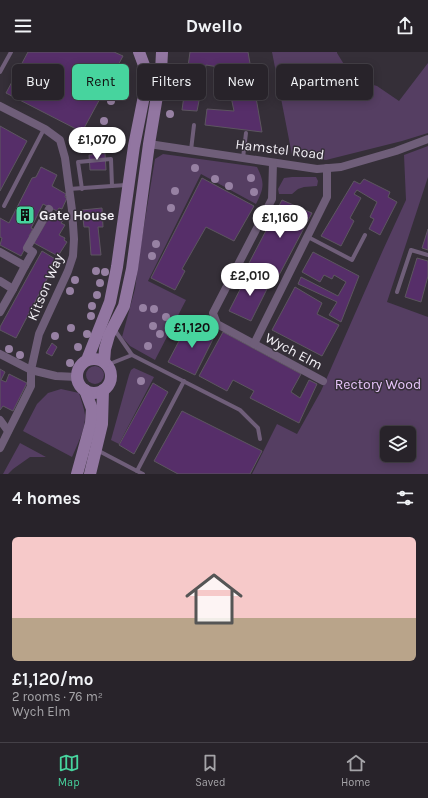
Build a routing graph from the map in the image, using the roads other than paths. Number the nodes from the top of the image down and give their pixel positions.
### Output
1 (11, 52) edge
2 (139, 52) edge
3 (162, 52) edge
4 (0, 72) edge
5 (0, 106) edge
6 (194, 125) dead end
7 (45, 128) junction
8 (246, 133) dead end
9 (428, 140) edge
10 (149, 144) junction
11 (191, 150) junction
12 (243, 158) junction
13 (273, 162) junction
14 (327, 168) junction
15 (129, 185) junction
16 (112, 186) junction
17 (69, 189) junction
18 (82, 189) junction
19 (4, 206) dead end
20 (49, 209) dead end
21 (365, 235) dead end
22 (308, 237) junction
23 (0, 252) edge
24 (428, 255) edge
25 (25, 266) junction
26 (0, 281) edge
27 (13, 288) junction
28 (397, 292) dead end
29 (0, 312) edge
30 (113, 328) junction
31 (254, 344) junction
32 (0, 354) edge
33 (132, 355) junction
34 (87, 360) junction
35 (106, 363) junction
36 (30, 370) junction
37 (77, 377) junction
38 (184, 381) junction
39 (323, 381) dead end
40 (85, 390) junction
41 (103, 390) junction
42 (0, 420) edge
43 (8, 431) junction
44 (260, 440) dead end
45 (0, 448) edge
46 (96, 450) junction
47 (137, 471) junction
48 (77, 474) edge
49 (90, 474) edge
50 (143, 474) edge

1 - 4 lane
2 - 15 street
3 - 10 street
5 - 7 street, Kitson Way
6 - 11 lane
7 - 17 street, Kitson Way
7 - 19 lane
8 - 12 lane
9 - 14 street, Hamstel Road
10 - 11 street, Hamstel Road
10 - 30 street
11 - 12 street, Hamstel Road
12 - 13 street, Hamstel Road
13 - 14 street, Hamstel Road
13 - 31 street, Wych Elm
14 - 22 street, Wych Elm
15 - 16 lane
15 - 34 street
16 - 18 lane
16 - 18 lane
17 - 18 lane
17 - 36 street, Kitson Way
20 - 25 street
21 - 22 lane
22 - 31 street, Wych Elm
23 - 25 street
24 - 28 lane
25 - 27 street
26 - 27 street
27 - 29 street
30 - 33 lane
30 - 35 street
31 - 39 street, Wych Elm
32 - 36 street
33 - 35 lane
33 - 38 lane
34 - 35 street
34 - 37 street
35 - 41 street
36 - 37 street
36 - 43 street, Kitson Way
37 - 40 street
38 - 44 lane
38 - 47 lane
40 - 41 street
40 - 48 street
41 - 46 street
42 - 43 street
43 - 45 street, Kitson Way
46 - 47 lane
46 - 49 street
47 - 50 lane

